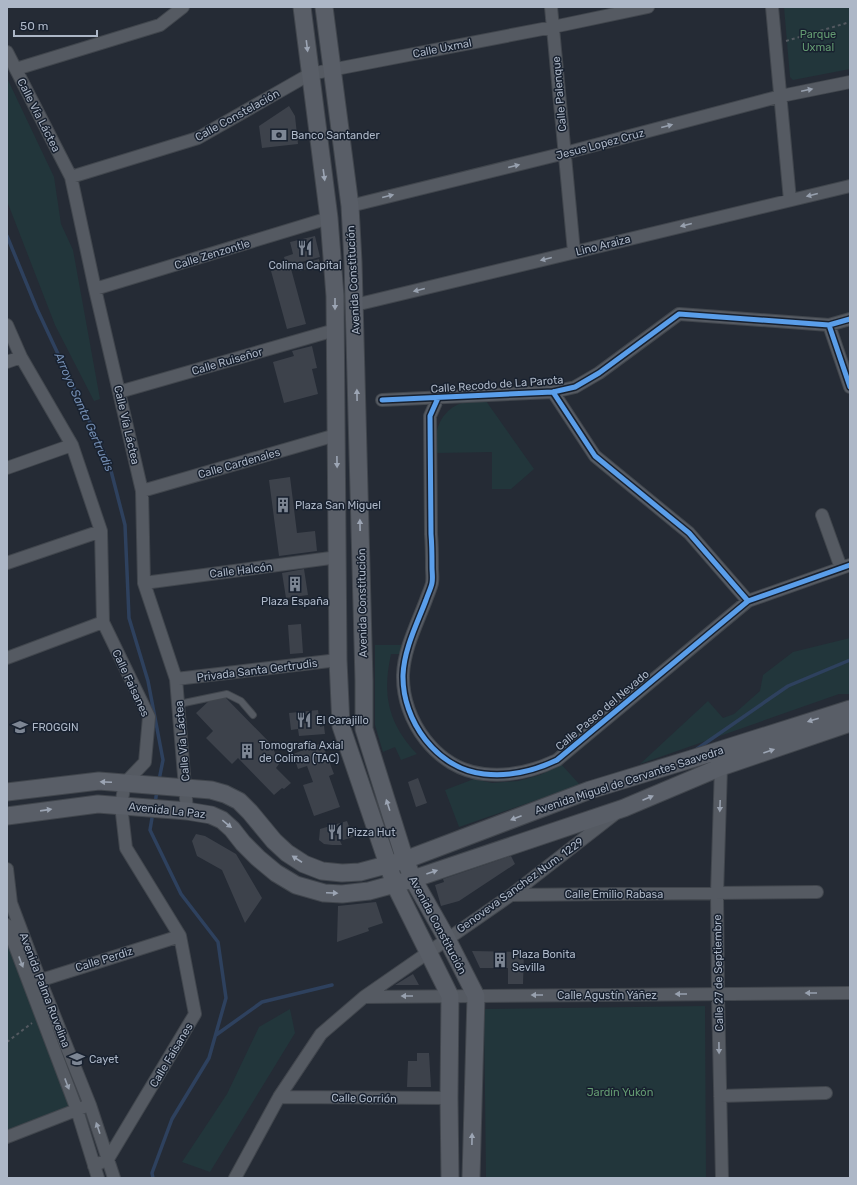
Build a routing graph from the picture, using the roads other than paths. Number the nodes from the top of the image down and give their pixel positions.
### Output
1 (183, 7) edge
2 (302, 7) edge
3 (324, 7) edge
4 (551, 7) edge
5 (648, 7) edge
6 (772, 7) edge
7 (553, 27) junction
8 (7, 52) edge
9 (16, 69) junction
10 (331, 69) junction
11 (310, 74) junction
12 (850, 82) edge
13 (781, 96) junction
14 (565, 153) junction
15 (71, 177) junction
16 (850, 186) edge
17 (790, 200) junction
18 (350, 206) junction
19 (330, 218) junction
20 (574, 252) junction
21 (95, 290) junction
22 (355, 305) junction
23 (850, 319) edge
24 (7, 325) edge
25 (829, 325) junction
26 (335, 330) junction
27 (21, 357) junction
28 (7, 362) edge
29 (850, 387) edge
30 (119, 392) junction
31 (553, 392) junction
32 (438, 398) junction
33 (382, 400) dead end
34 (336, 435) junction
35 (72, 445) junction
36 (7, 468) edge
37 (142, 491) junction
38 (822, 515) dead end
39 (101, 531) junction
40 (338, 558) junction
41 (7, 564) edge
42 (846, 566) edge
43 (144, 583) junction
44 (748, 601) junction
45 (102, 622) junction
46 (7, 658) edge
47 (338, 660) junction
48 (176, 679) junction
49 (364, 681) junction
50 (339, 682) junction
51 (179, 704) junction
52 (850, 709) edge
53 (253, 715) dead end
54 (850, 723) edge
55 (718, 760) junction
56 (125, 783) junction
57 (186, 788) junction
58 (7, 792) edge
59 (571, 797) junction
60 (121, 805) junction
61 (624, 808) junction
62 (187, 811) junction
63 (7, 816) edge
64 (579, 822) junction
65 (405, 860) junction
66 (388, 865) junction
67 (7, 869) edge
68 (413, 879) junction
69 (395, 884) junction
70 (817, 892) dead end
71 (717, 894) junction
72 (510, 895) junction
73 (9, 903) edge
74 (7, 925) edge
75 (180, 936) junction
76 (447, 939) junction
77 (428, 952) junction
78 (34, 982) junction
79 (850, 993) edge
80 (718, 994) junction
81 (450, 996) junction
82 (476, 996) junction
83 (364, 997) junction
84 (826, 1093) dead end
85 (720, 1096) junction
86 (279, 1097) junction
87 (449, 1098) junction
88 (90, 1105) junction
89 (77, 1110) junction
90 (7, 1137) edge
91 (108, 1159) junction
92 (94, 1166) junction
93 (98, 1178) edge
94 (114, 1178) edge
95 (235, 1178) edge
96 (450, 1178) edge
97 (471, 1178) edge
98 (722, 1178) edge

1 - 9 street
2 -> 11 street, Avenida Constitución
3 - 10 street, Avenida Constitución
4 - 7 street, Calle Palenque
5 - 7 street, Calle Uxmal
6 - 13 street
7 - 10 street, Calle Uxmal
7 - 14 street, Calle Palenque
8 - 9 street, Calle Vía Láctea
9 - 15 street, Calle Vía Láctea
10 - 11 street, Calle Constelación
10 - 18 street, Avenida Constitución
11 - 15 street, Calle Constelación
11 -> 19 street, Avenida Constitución
13 -> 12 street, Jesus Lopez Cruz
14 -> 13 street, Jesus Lopez Cruz
13 - 17 street
18 -> 14 street, Jesus Lopez Cruz
14 - 20 street, Calle Palenque
15 - 21 street, Calle Vía Láctea
16 -> 17 street, Lino Araiza
17 -> 20 street, Lino Araiza
18 - 22 street, Avenida Constitución
19 - 21 street, Calle Zenzontle
19 -> 26 street, Avenida Constitución
20 -> 22 street, Lino Araiza
21 - 30 street, Calle Vía Láctea
49 -> 22 street, Avenida Constitución
23 - 25 street
24 - 27 street, Calle Faisanes
25 - 29 street
25 - 31 street, Calle Recodo de La Parota
26 - 30 street, Calle Ruiseñor
26 - 34 street, Avenida Constitución
27 - 28 street
27 - 35 street, Calle Faisanes
30 - 37 street, Calle Vía Láctea
31 - 32 street, Calle Recodo de La Parota
31 - 44 street
32 - 33 street, Calle Recodo de La Parota
32 - 44 street, Calle Paseo del Nevado
34 - 37 street, Calle Cardenales
34 -> 40 street, Avenida Constitución
35 - 36 street
35 - 39 street, Calle Faisanes
37 - 43 street, Calle Vía Láctea
38 - 42 street
39 - 41 street
39 - 45 street, Calle Faisanes
40 - 43 street, Calle Halcón
40 - 47 street, Avenida Constitución
42 - 44 street
43 - 48 street, Calle Vía Láctea
45 - 46 street
45 - 56 street, Calle Faisanes
47 - 48 street, Privada Santa Gertrudis
47 - 50 street, Avenida Constitución
48 - 51 street, Calle Vía Láctea
49 - 50 street
65 -> 49 street, Avenida Constitución
50 - 66 street, Avenida Constitución
51 - 53 lane
51 - 57 street, Calle Vía Láctea
52 -> 55 street, Avenida Miguel de Cervantes Saavedra
55 -> 54 street, Avenida Miguel de Cervantes Saavedra
55 - 59 street, Avenida Miguel de Cervantes Saavedra
61 -> 55 street, Avenida Miguel de Cervantes Saavedra
55 -> 71 street, Calle 27 de Septiembre
56 - 57 street, Avenida La Paz
56 -> 58 street, Avenida La Paz
56 - 60 street, Calle Faisanes
57 - 62 street, Calle Vía Láctea
66 -> 57 street, Avenida La Paz
59 - 64 street
59 -> 65 street, Avenida Miguel de Cervantes Saavedra
60 - 62 street, Avenida La Paz
63 -> 60 street, Avenida La Paz
60 - 75 street, Calle Faisanes
61 - 64 street, Avenida Miguel de Cervantes Saavedra
61 - 72 street, Genoveva Sanchez Num. 1229
62 -> 69 street, Avenida La Paz
68 -> 64 street, Avenida Miguel de Cervantes Saavedra
65 - 66 street, Avenida Miguel de Cervantes Saavedra
65 - 68 street, Avenida Constitución
66 - 69 street, Avenida Constitución
67 - 73 street, Avenida Palma Ruvelina
68 - 69 street, Avenida Miguel de Cervantes Saavedra
68 - 76 street, Avenida Constitución
69 - 77 street, Avenida Constitución
70 - 71 street, Calle Emilio Rabasa
71 - 72 street, Calle Emilio Rabasa
71 - 80 street, Calle 27 de Septiembre
72 - 76 street, Genoveva Sanchez Num. 1229
73 - 78 street, Avenida Palma Ruvelina
74 -> 78 street, Avenida Palma Ruvelina
75 - 78 street, Calle Perdiz
75 - 91 street, Calle Faisanes
76 - 77 street, Genoveva Sanchez Num. 1229
76 - 82 street, Avenida Constitución
77 - 81 street, Avenida Constitución
77 - 83 street, Genoveva Sanchez Num. 1229
78 - 88 street, Avenida Palma Ruvelina
78 -> 89 street, Avenida Palma Ruvelina
79 -> 80 street, Calle Agustín Yáñez
80 -> 82 street, Calle Agustín Yáñez
80 -> 85 street, Calle 27 de Septiembre
81 - 82 street, Calle Agustín Yáñez
81 -> 83 street, Calle Agustín Yáñez
81 - 87 street, Avenida Constitución
97 -> 82 street, Avenida Constitución
83 - 86 street, Genoveva Sanchez Num. 1229
84 - 85 street
85 - 98 street, Calle 27 de Septiembre
86 - 87 street, Calle Gorrión
86 - 95 street, Genoveva Sanchez Num. 1229
87 - 96 street, Avenida Constitución
88 - 89 street
91 -> 88 street, Avenida Palma Ruvelina
89 - 90 street
89 - 92 street, Avenida Palma Ruvelina
91 - 92 street
91 - 94 street, Avenida Palma Ruvelina
92 - 93 street, Avenida Palma Ruvelina

